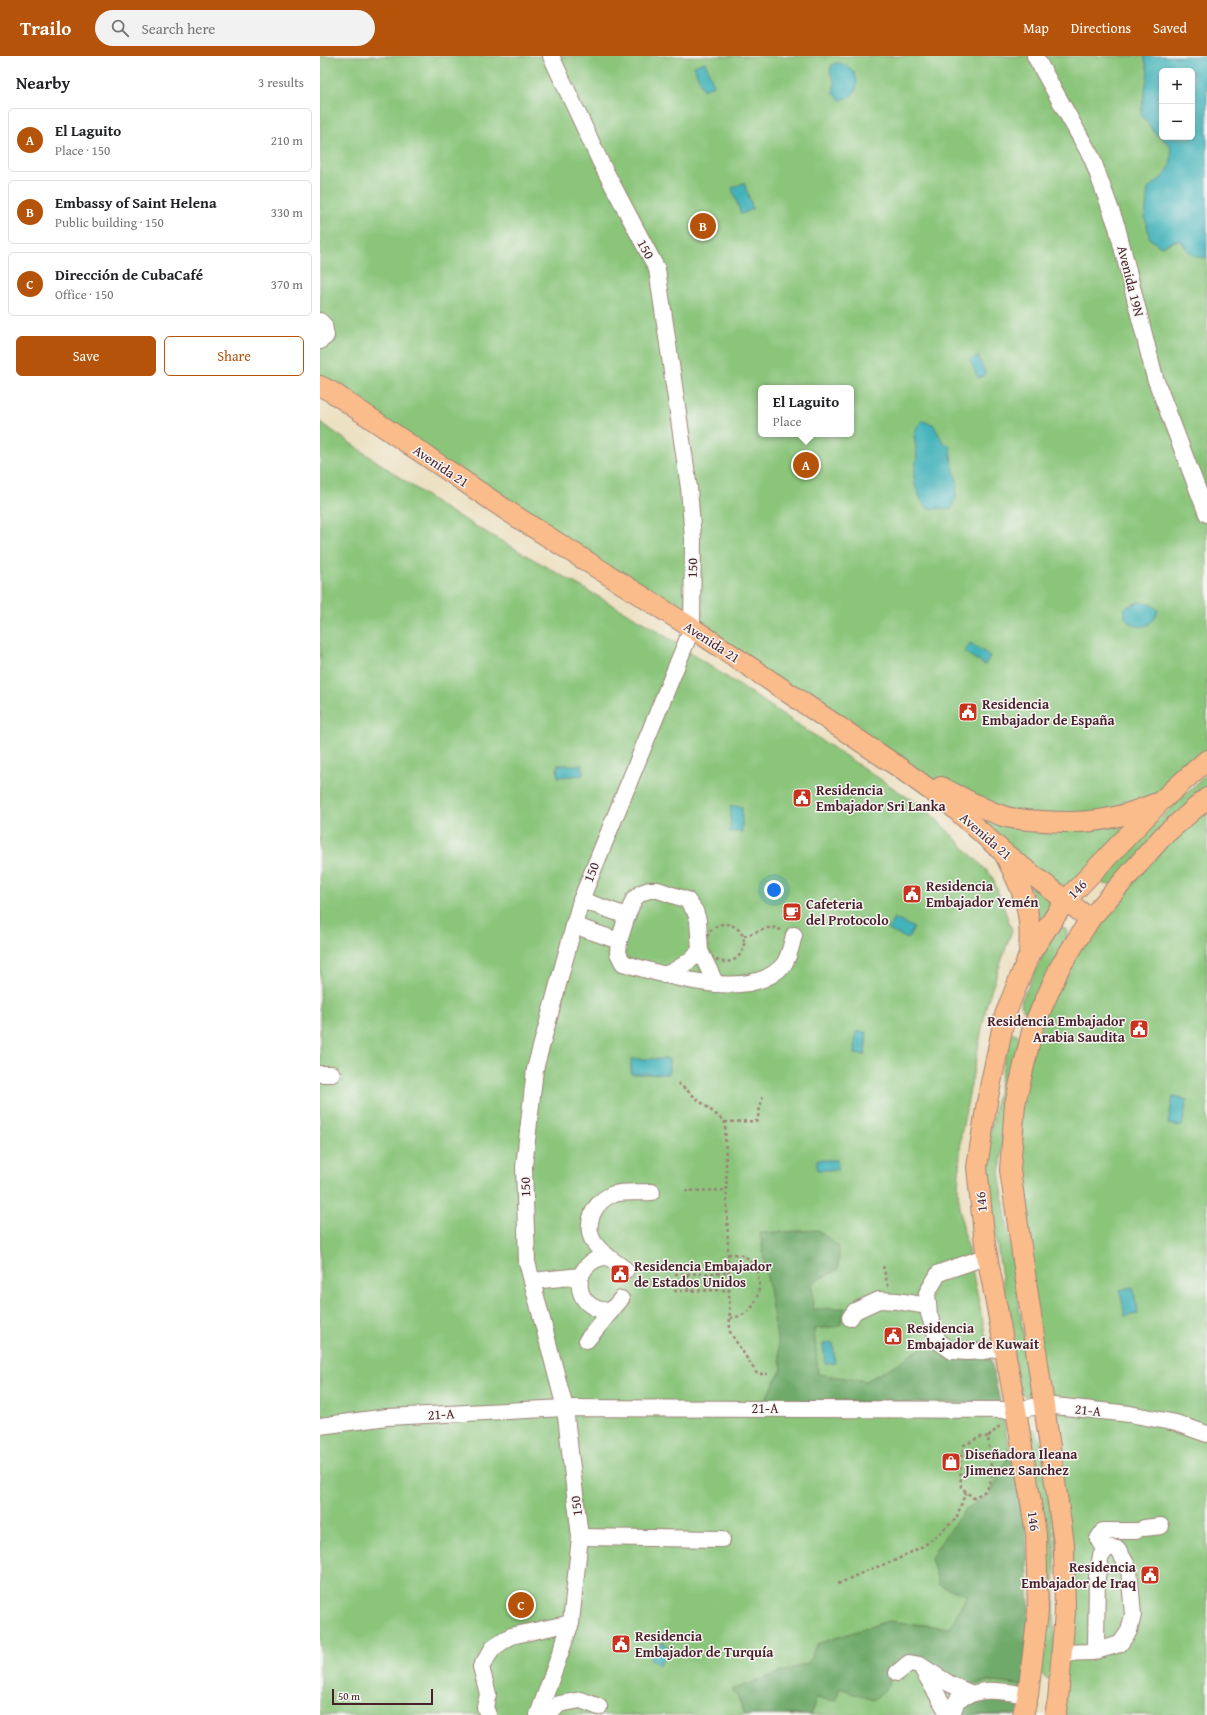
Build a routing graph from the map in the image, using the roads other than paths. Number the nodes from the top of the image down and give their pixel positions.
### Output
1 (551, 56) edge
2 (1035, 56) edge
3 (320, 321) edge
4 (320, 341) edge
5 (320, 386) edge
6 (1207, 514) edge
7 (692, 628) junction
8 (1206, 759) edge
9 (898, 766) junction
10 (1207, 798) edge
11 (1161, 802) junction
12 (1004, 853) junction
13 (581, 900) junction
14 (1066, 900) junction
15 (627, 916) junction
16 (1090, 919) junction
17 (573, 925) junction
18 (794, 935) road end
19 (619, 941) junction
20 (700, 951) junction
21 (1028, 955) junction
22 (664, 975) junction
23 (716, 984) junction
24 (1005, 1015) junction
25 (1033, 1028) junction
26 (652, 1192) dead end
27 (988, 1256) junction
28 (608, 1257) junction
29 (626, 1270) dead end
30 (581, 1276) junction
31 (532, 1281) junction
32 (928, 1306) junction
33 (850, 1318) dead end
34 (587, 1340) dead end
35 (1005, 1347) junction
36 (1045, 1405) junction
37 (565, 1408) junction
38 (1016, 1410) junction
39 (320, 1426) edge
40 (1207, 1434) edge
41 (1160, 1526) dead end
42 (580, 1537) junction
43 (722, 1538) dead end
44 (1110, 1550) junction
45 (571, 1623) junction
46 (1092, 1652) junction
47 (1062, 1653) junction
48 (920, 1665) junction
49 (897, 1673) dead end
50 (970, 1693) junction
51 (1028, 1695) junction
52 (599, 1707) dead end
53 (1057, 1711) edge
54 (488, 1715) edge
55 (542, 1715) edge
56 (950, 1715) edge
57 (1023, 1715) edge

1 - 7 street, 150
2 - 6 street, Avenida 19N
3 - 4 street
5 - 7 main road, Avenida 21
7 - 9 main road, Avenida 21
7 - 13 street, 150
8 - 11 main road, 146
9 - 11 main road
9 - 12 main road, Avenida 21
10 - 16 main road, 146
11 - 14 main road, 146
12 - 14 main road, Avenida 21
12 - 21 main road
13 - 15 street
13 - 17 street, 150
14 - 16 main road, Avenida 21
14 - 21 main road, 146
15 - 19 street
15 - 20 street
16 - 25 main road, 146
17 - 19 street
17 - 31 street, 150
18 - 23 street
19 - 22 street
20 - 22 street
20 - 23 street
21 - 24 main road, 146
22 - 23 street
24 - 25 main road
24 - 27 main road, 146
25 - 36 main road, 146
26 - 28 street
27 - 32 street
27 - 35 main road, 146
28 - 29 street
28 - 30 street
30 - 31 street
30 - 34 street
31 - 37 street, 150
32 - 33 street
32 - 35 street
35 - 38 main road, 146
36 - 38 street, 21-A
36 - 40 street, 21-A
36 - 47 main road, 146
37 - 38 street, 21-A
37 - 39 street, 21-A
37 - 42 street, 150
38 - 51 main road, 146
41 - 44 street
42 - 43 street
42 - 45 street, 150
44 - 46 street
44 - 46 street
45 - 54 street
45 - 55 street, 150
46 - 47 street
47 - 53 main road, 146
48 - 49 street
48 - 50 street
48 - 56 street
50 - 51 street
50 - 56 street
51 - 53 main road
51 - 57 main road, 146
52 - 55 street

